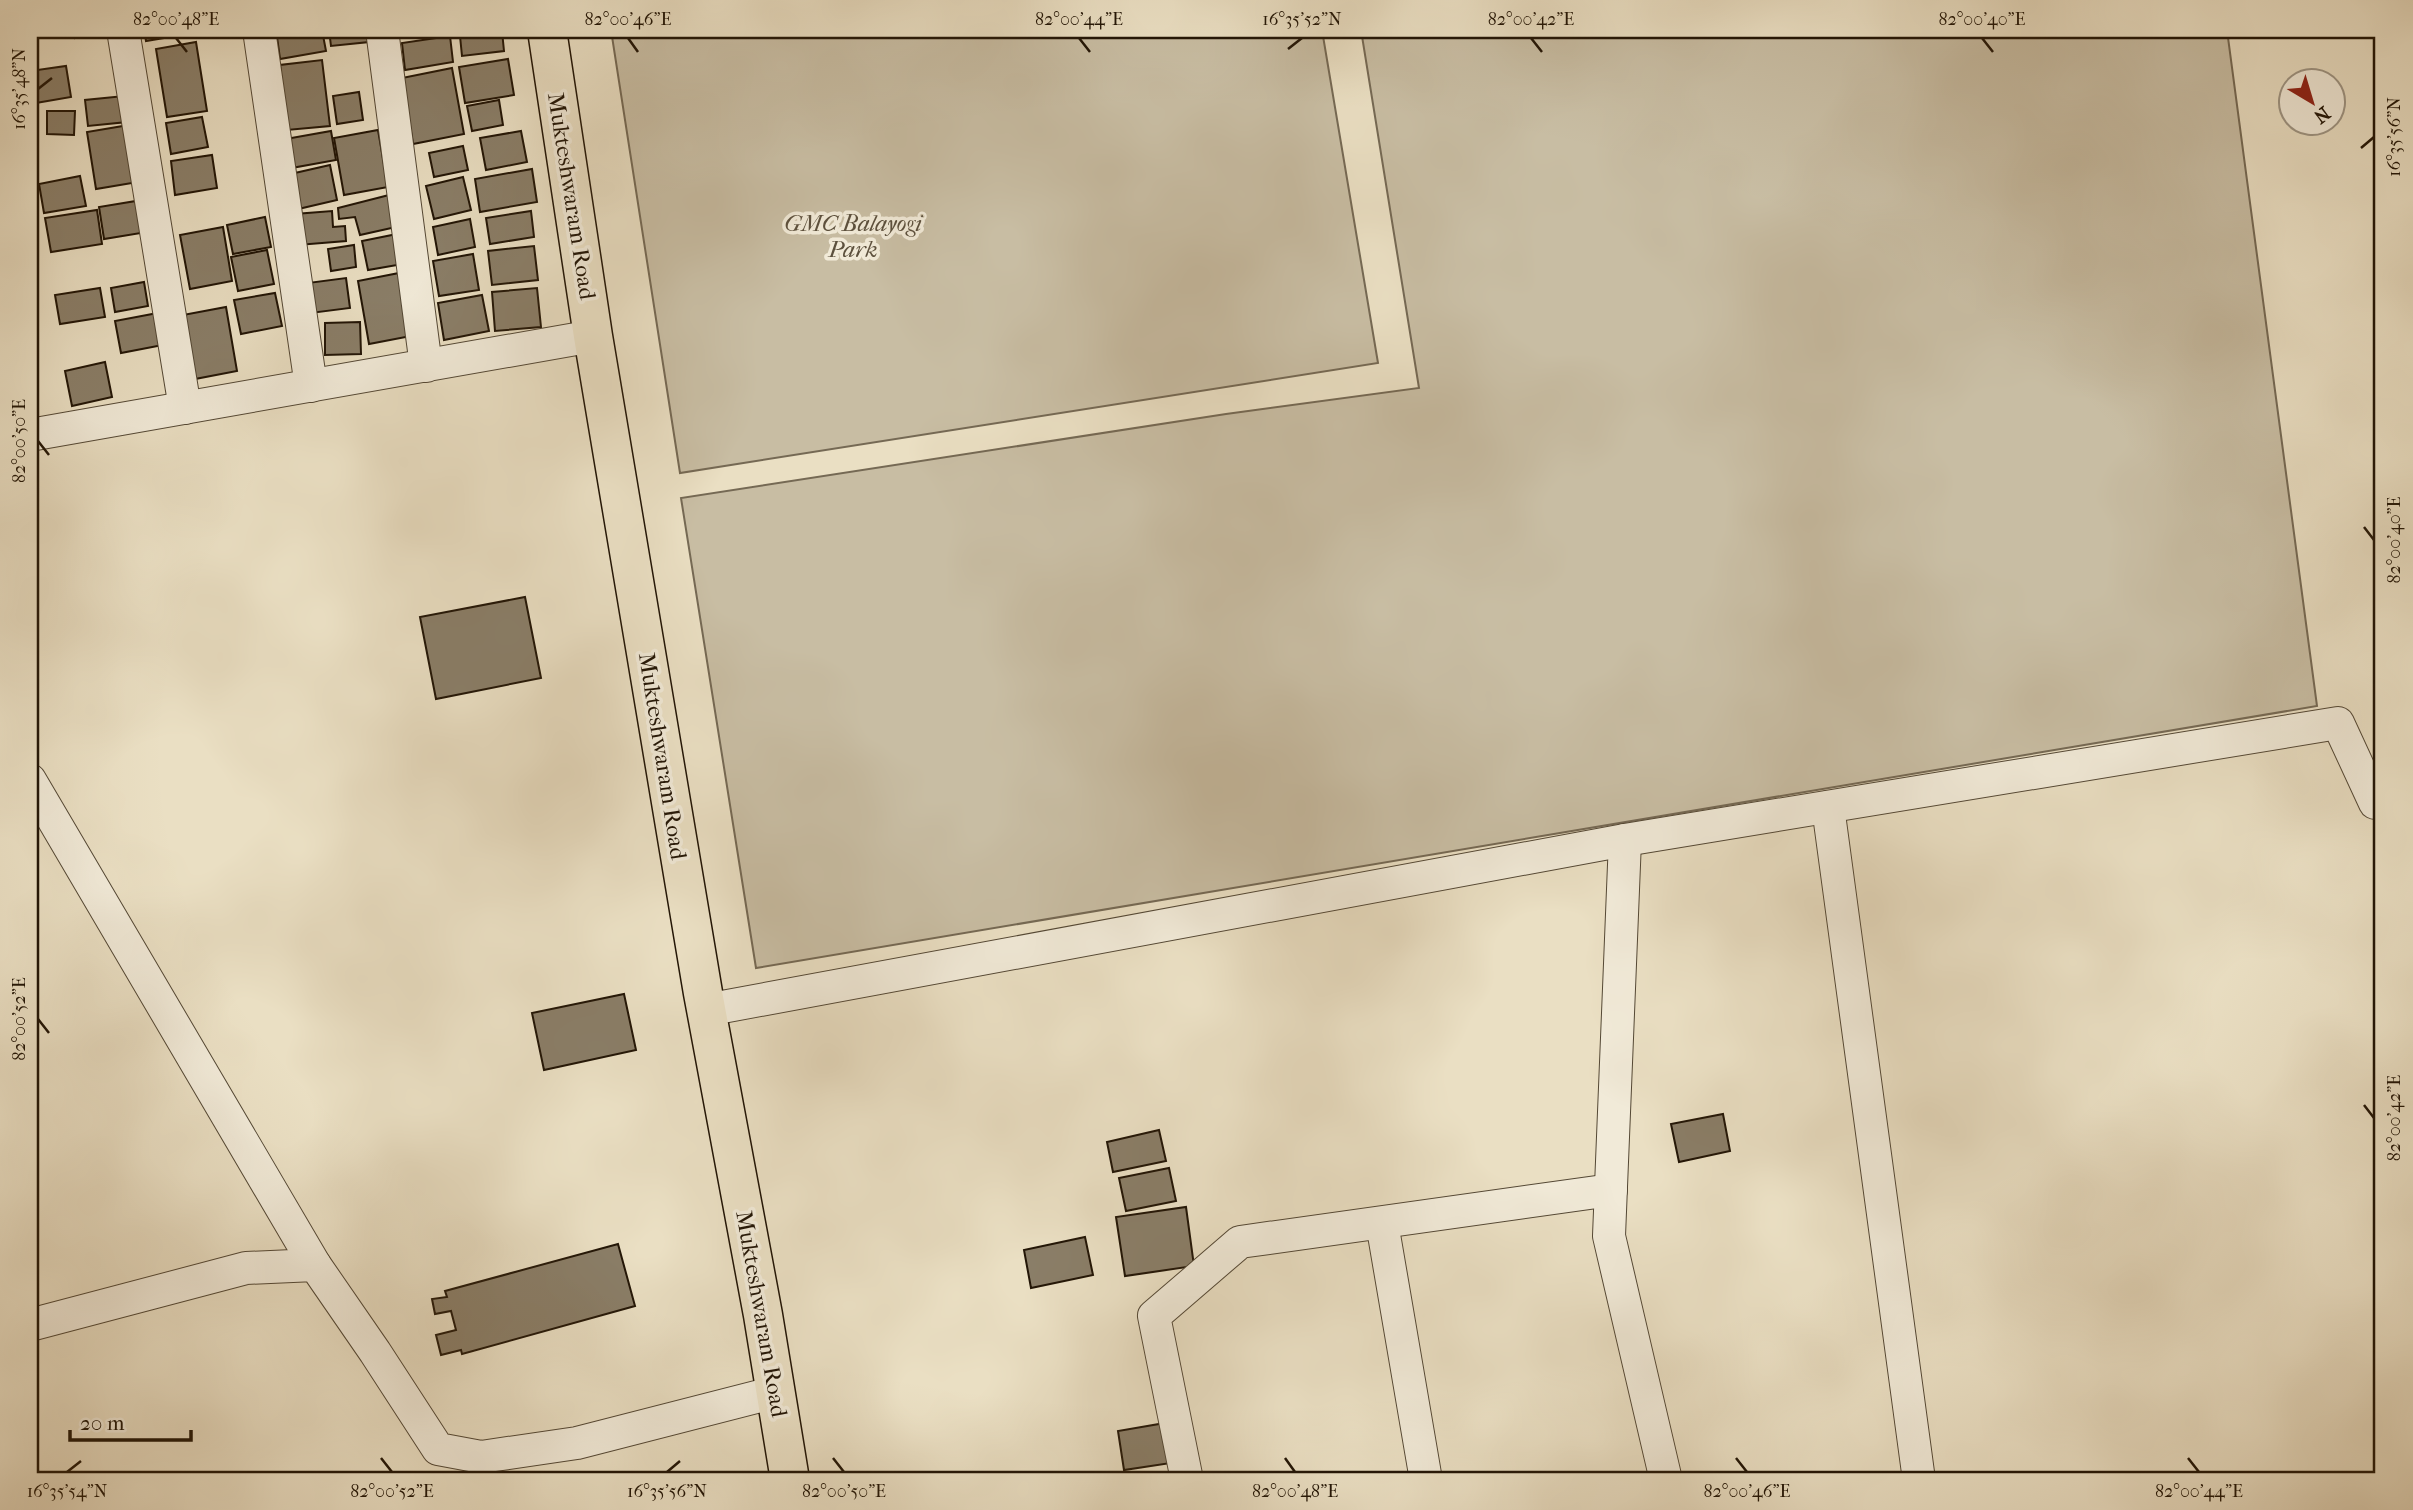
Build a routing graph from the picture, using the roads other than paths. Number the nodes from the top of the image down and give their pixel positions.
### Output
1 (123, 30) edge
2 (259, 30) edge
3 (382, 30) edge
4 (547, 30) edge
5 (593, 336) junction
6 (426, 366) junction
7 (311, 386) junction
8 (185, 408) junction
9 (30, 435) edge
10 (30, 780) edge
11 (2383, 802) edge
12 (1828, 807) junction
13 (1625, 840) junction
14 (706, 1010) junction
15 (1611, 1190) junction
16 (1382, 1223) junction
17 (315, 1265) junction
18 (30, 1325) edge
19 (776, 1392) junction
20 (790, 1480) edge
21 (1187, 1480) edge
22 (1426, 1480) edge
23 (1666, 1480) edge
24 (1919, 1480) edge

1 - 8 street
2 - 7 street
3 - 6 street
4 - 5 main road, Mukteshwaram Road
5 - 6 street
5 - 14 main road, Mukteshwaram Road
6 - 7 street
7 - 8 street
8 - 9 street
10 - 17 street
11 - 12 street
12 - 13 street
12 - 24 street
13 - 14 street
13 - 15 street
14 - 19 main road, Mukteshwaram Road
15 - 16 street
15 - 23 street
16 - 21 street
16 - 22 street
17 - 18 street
17 - 19 street
19 - 20 main road, Mukteshwaram Road

